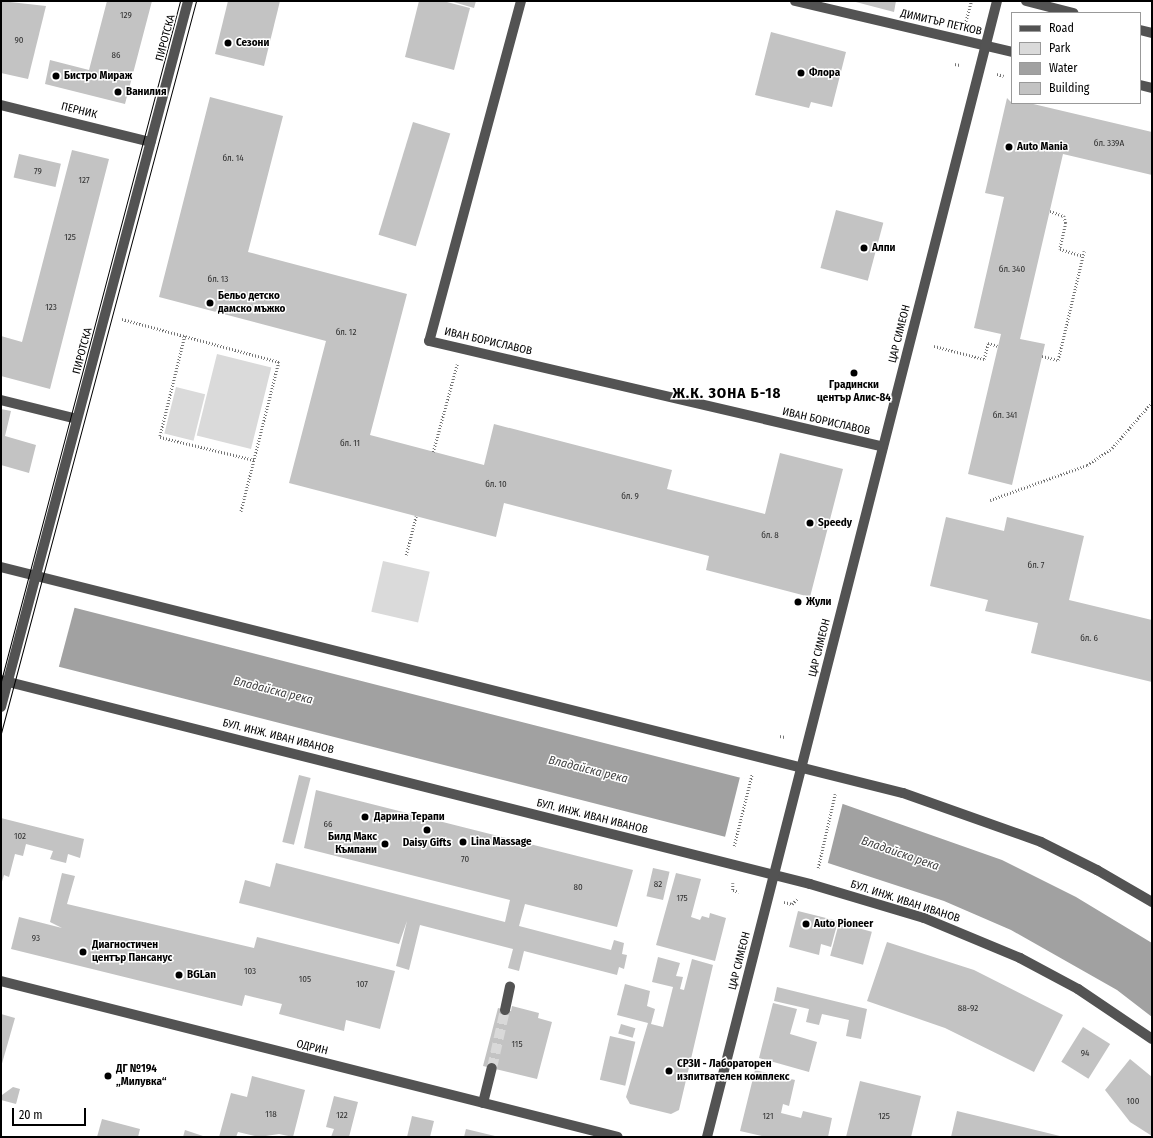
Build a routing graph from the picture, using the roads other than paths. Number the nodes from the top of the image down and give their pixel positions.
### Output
1 (188, 1) edge
2 (521, 1) edge
3 (795, 1) edge
4 (997, 1) edge
5 (1026, 1) edge
6 (1069, 12) edge
7 (1141, 30) edge
8 (1152, 33) edge
9 (986, 46) junction
10 (1011, 52) edge
11 (1141, 85) edge
12 (1152, 88) edge
13 (1, 104) edge
14 (150, 142) junction
15 (1, 400) edge
16 (77, 419) junction
17 (883, 447) junction
18 (1, 567) edge
19 (36, 576) junction
20 (4, 680) edge
21 (1, 707) edge
22 (801, 769) junction
23 (774, 876) junction
24 (1152, 902) edge
25 (1, 981) edge
26 (510, 987) dead end
27 (505, 1010) tunnel mouth
28 (1152, 1039) edge
29 (492, 1068) tunnel mouth
30 (483, 1103) junction
31 (618, 1137) edge
32 (707, 1137) edge

1 - 14 street, ПИРОТСКА
2 - 17 street, ИВАН БОРИСЛАВОВ
3 - 9 street, ДИМИТЪР ПЕТКОВ
4 - 9 street, ЦАР СИМЕОН
5 - 6 street
7 - 8 street
9 - 10 street, ДИМИТЪР ПЕТКОВ
9 - 17 street, ЦАР СИМЕОН
11 - 12 street
13 - 14 street, ПЕРНИК
14 - 16 street, ПИРОТСКА
15 - 16 street
16 - 19 street, ПИРОТСКА
17 - 22 street, ЦАР СИМЕОН
18 - 19 street
19 - 20 street, ПИРОТСКА
19 - 22 street
20 - 21 street, ПИРОТСКА
20 - 23 street, БУЛ. ИНЖ. ИВАН ИВАНОВ
22 - 23 street, ЦАР СИМЕОН
22 - 24 street
23 - 28 street, БУЛ. ИНЖ. ИВАН ИВАНОВ
23 - 32 street, ЦАР СИМЕОН
25 - 30 street, ОДРИН
26 - 27 street
29 - 30 street
30 - 31 street, ОДРИН

